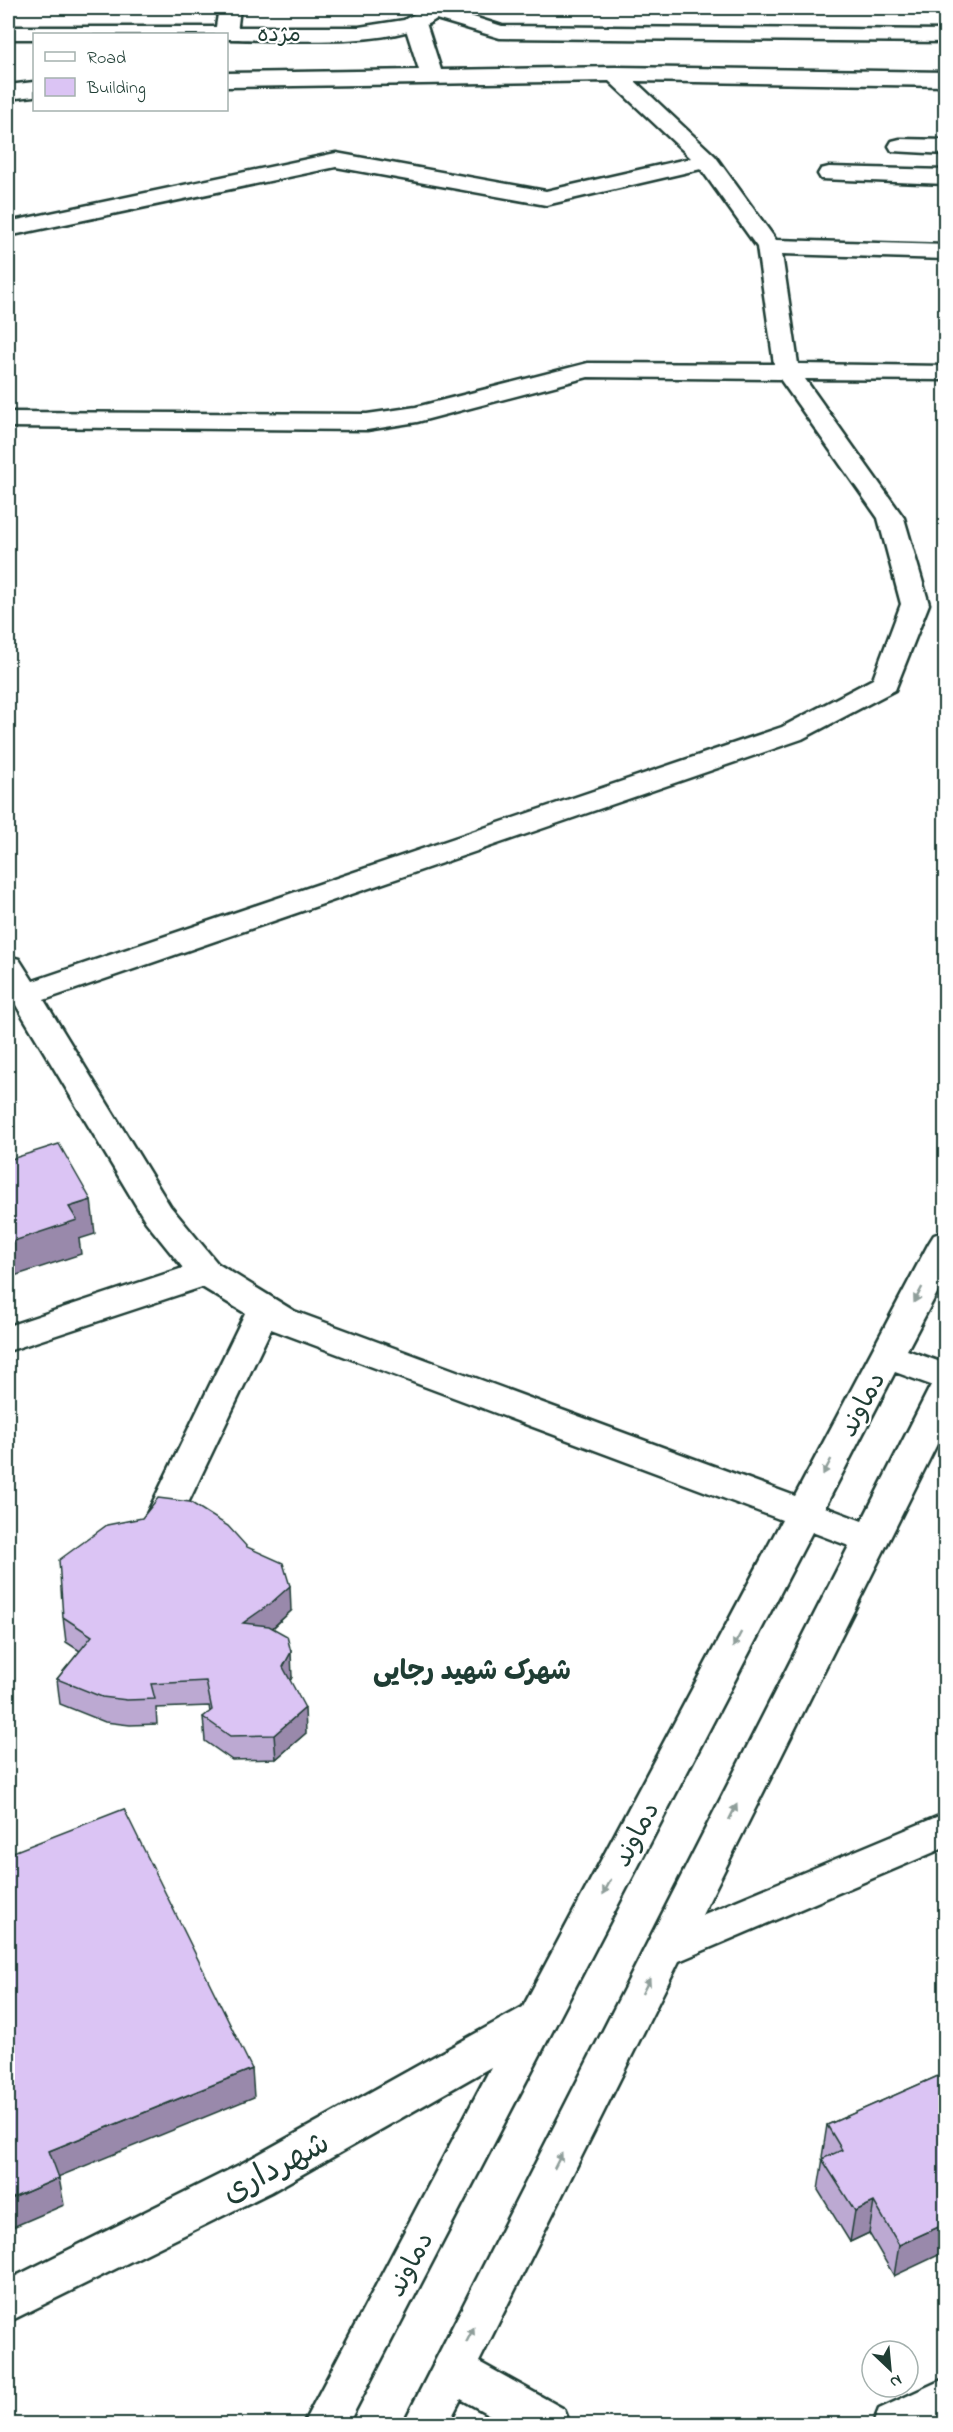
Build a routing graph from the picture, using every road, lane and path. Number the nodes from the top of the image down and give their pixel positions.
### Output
1 (229, 8) edge
2 (435, 9) edge
3 (415, 22) junction
4 (8, 33) edge
5 (226, 33) edge
6 (945, 36) edge
7 (615, 74) junction
8 (432, 77) junction
9 (945, 79) edge
10 (228, 80) edge
11 (33, 89) edge
12 (8, 92) edge
13 (900, 146) dead end
14 (945, 147) edge
15 (708, 161) junction
16 (829, 174) dead end
17 (945, 177) edge
18 (8, 230) edge
19 (769, 247) junction
20 (945, 252) edge
21 (787, 371) junction
22 (945, 373) edge
23 (8, 420) edge
24 (8, 966) edge
25 (25, 995) junction
26 (945, 1243) edge
27 (206, 1273) junction
28 (264, 1309) junction
29 (8, 1339) edge
30 (886, 1356) junction
31 (945, 1377) edge
32 (945, 1390) edge
33 (803, 1513) junction
34 (161, 1522) edge
35 (871, 1539) junction
36 (945, 1829) edge
37 (665, 1949) junction
38 (537, 2020) junction
39 (8, 2302) edge
40 (452, 2371) junction
41 (945, 2399) edge
42 (325, 2424) edge
43 (425, 2424) edge
44 (548, 2424) edge
45 (895, 2424) edge

1 - 5 street
2 - 3 street, مژده
2 - 6 street
3 - 5 street, مژده
3 - 8 street
4 - 5 street, مژده
7 - 8 street
7 - 9 street
7 - 15 street
8 - 10 street
11 - 12 street
13 - 14 street
15 - 18 street
15 - 19 street
16 - 17 street
19 - 20 street
19 - 21 street
21 - 22 street
21 - 23 street
21 - 25 street
24 - 25 street
25 - 27 street
26 -> 30 street, دماوند
27 - 28 street
27 - 29 street
28 - 33 street
28 - 34 street
30 - 31 street
30 -> 33 street, دماوند
32 - 35 street
33 - 35 street
33 -> 38 street, دماوند
37 -> 35 street
36 - 37 street
40 -> 37 street
38 - 39 street, شهرداری
38 - 42 street, دماوند
40 - 43 street
40 - 44 street
41 - 45 street

